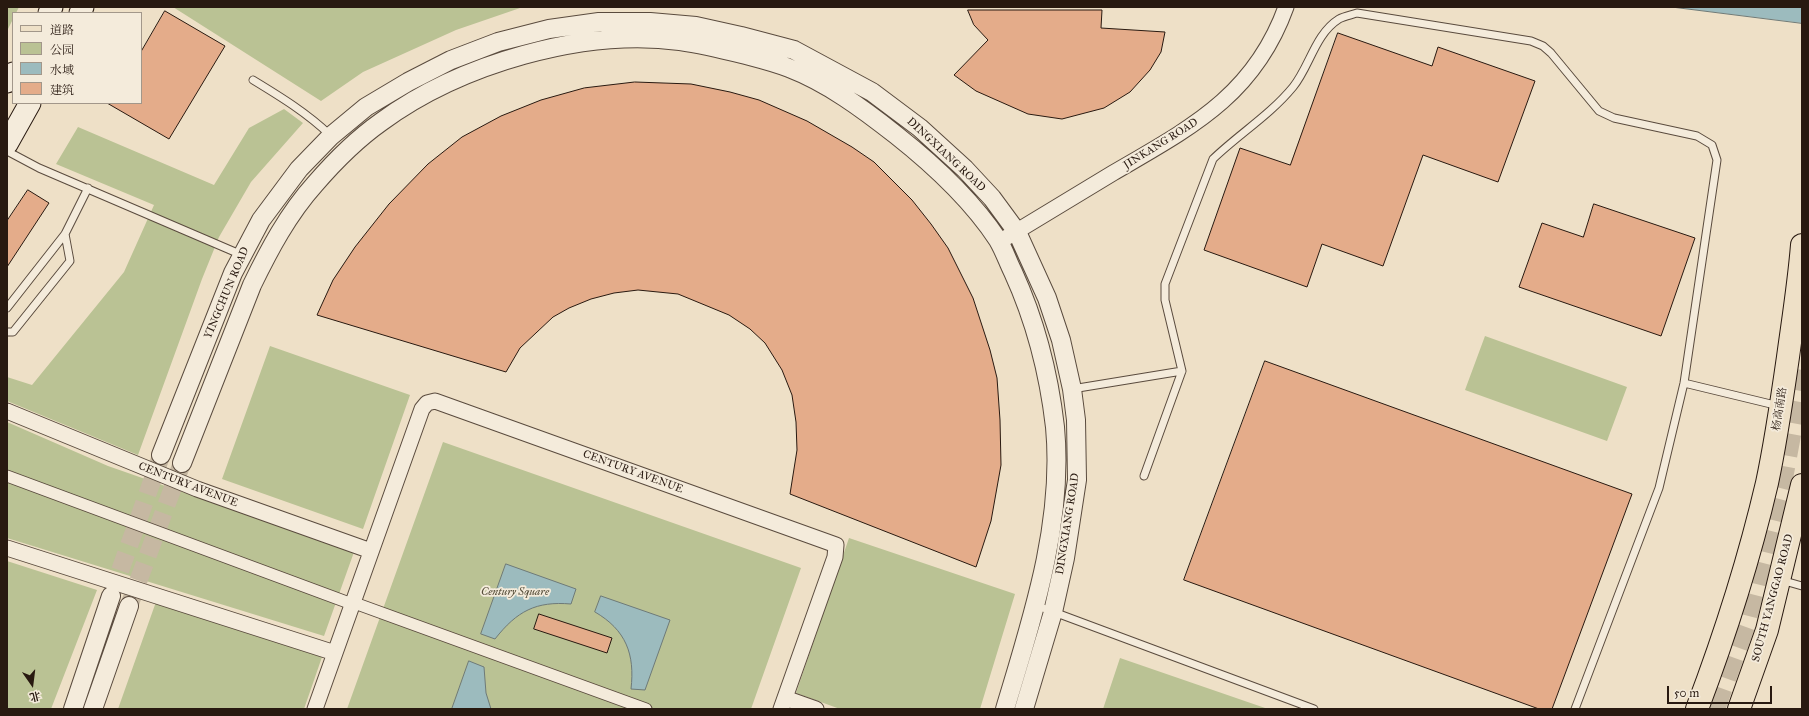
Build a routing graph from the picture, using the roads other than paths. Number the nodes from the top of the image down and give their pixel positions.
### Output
1 (1286, 7) edge
2 (696, 26) joint
3 (680, 41) joint
4 (253, 80) dead end
5 (29, 104) edge
6 (331, 136) junction
7 (7, 144) edge
8 (7, 151) edge
9 (88, 188) junction
10 (1017, 232) junction
11 (65, 234) junction
12 (999, 242) junction
13 (1802, 246) edge
14 (242, 255) junction
15 (7, 308) edge
16 (7, 332) edge
17 (1182, 372) junction
18 (1684, 383) junction
19 (1072, 389) junction
20 (1781, 406) junction
21 (7, 411) edge
22 (161, 456) tunnel mouth
23 (182, 463) tunnel mouth
24 (7, 476) edge
25 (1144, 476) dead end
26 (1802, 485) edge
27 (7, 548) edge
28 (371, 552) junction
29 (1780, 580) junction
30 (1802, 586) edge
31 (112, 596) tunnel mouth
32 (352, 604) junction
33 (1034, 604) junction
34 (129, 606) tunnel mouth
35 (1053, 612) junction
36 (335, 653) junction
37 (783, 703) edge
38 (73, 709) edge
39 (93, 709) edge
40 (315, 709) edge
41 (646, 709) edge
42 (816, 709) edge
43 (1005, 709) edge
44 (1024, 709) edge
45 (1314, 709) edge
46 (1576, 709) edge
47 (1697, 709) edge
48 (1739, 709) edge

1 - 10 street, JINKANG ROAD
2 - 6 street, YINGCHUN ROAD
2 - 10 street, DINGXIANG ROAD
3 - 12 street, DINGXIANG ROAD
3 - 23 street, YINGCHUN ROAD
4 - 6 lane
5 - 7 main road
6 - 14 street, YINGCHUN ROAD
8 - 9 lane
9 - 11 lane
9 - 14 lane
10 - 12 street, JINKANG ROAD
10 - 19 street, DINGXIANG ROAD
11 - 15 lane
11 - 16 lane
12 - 33 street, DINGXIANG ROAD
13 - 20 main road, 杨高南路
14 - 22 street, YINGCHUN ROAD
17 - 18 lane
17 - 19 lane
17 - 25 lane
18 - 20 lane
18 - 46 lane
19 - 35 street, DINGXIANG ROAD
20 - 47 main road, 杨高南路
21 - 28 street, CENTURY AVENUE
24 - 32 street
26 - 29 main road, SOUTH YANGGAO ROAD
27 - 36 street
28 - 32 street, CENTURY AVENUE
28 - 37 street, CENTURY AVENUE
29 - 30 lane
29 - 48 main road, SOUTH YANGGAO ROAD
31 - 38 street
32 - 36 street, CENTURY AVENUE
32 - 41 street
33 - 35 lane
33 - 43 street, DINGXIANG ROAD
34 - 39 street
35 - 44 street, DINGXIANG ROAD
35 - 45 lane
36 - 40 street, CENTURY AVENUE
37 - 42 street, CENTURY AVENUE

